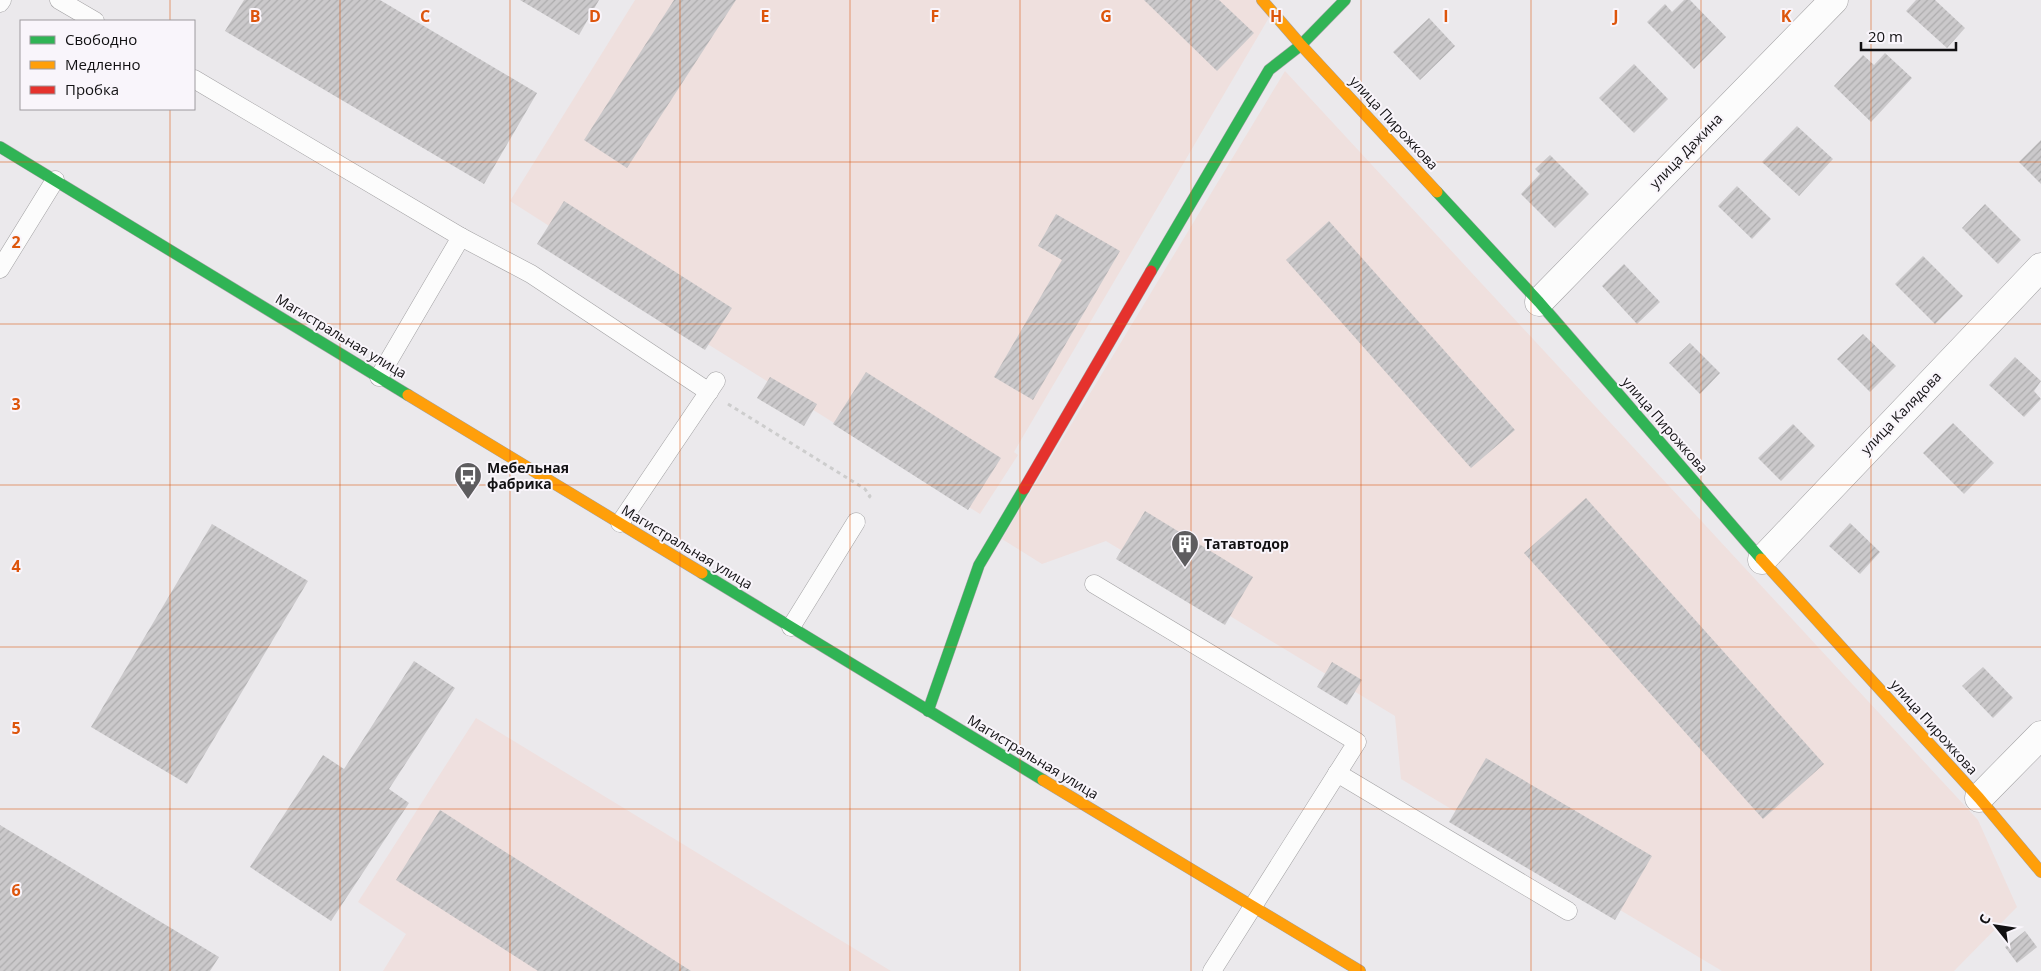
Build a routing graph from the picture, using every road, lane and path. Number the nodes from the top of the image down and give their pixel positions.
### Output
1 (2, 0) edge
2 (59, 0) edge
3 (1262, 0) edge
4 (1345, 0) edge
5 (1834, 0) edge
6 (0, 3) edge
7 (93, 20) edge
8 (1301, 45) junction
9 (195, 80) edge
10 (0, 147) edge
11 (55, 180) junction
12 (461, 237) junction
13 (2041, 267) edge
14 (0, 270) edge
15 (1539, 302) junction
16 (379, 377) junction
17 (712, 387) junction
18 (856, 522) joint
19 (620, 524) junction
20 (1762, 560) junction
21 (1094, 584) dead end
22 (791, 627) junction
23 (928, 711) junction
24 (2041, 735) edge
25 (1337, 773) junction
26 (1979, 798) junction
27 (2041, 872) edge
28 (1252, 906) junction
29 (1568, 911) dead end
30 (1212, 971) edge
31 (1360, 971) edge

1 - 6 lane
2 - 7 lane
3 - 8 street, улица Пирожкова
4 - 8 street
5 - 15 street, улица Дажина
8 - 15 street, улица Пирожкова
8 - 23 street
9 - 12 lane
10 - 11 street, Магистральная улица
11 - 14 lane
11 - 16 street, Магистральная улица
12 - 16 lane
12 - 17 lane
13 - 20 street, улица Калядова
15 - 20 street, улица Пирожкова
16 - 19 street, Магистральная улица
17 - 18 path
17 - 19 lane
18 - 22 lane
19 - 22 street, Магистральная улица
20 - 26 street, улица Пирожкова
21 - 25 lane
22 - 23 street, Магистральная улица
23 - 28 street, Магистральная улица
24 - 26 street
25 - 28 lane
25 - 29 lane
26 - 27 street, улица Пирожкова
28 - 30 lane
28 - 31 street, Магистральная улица

